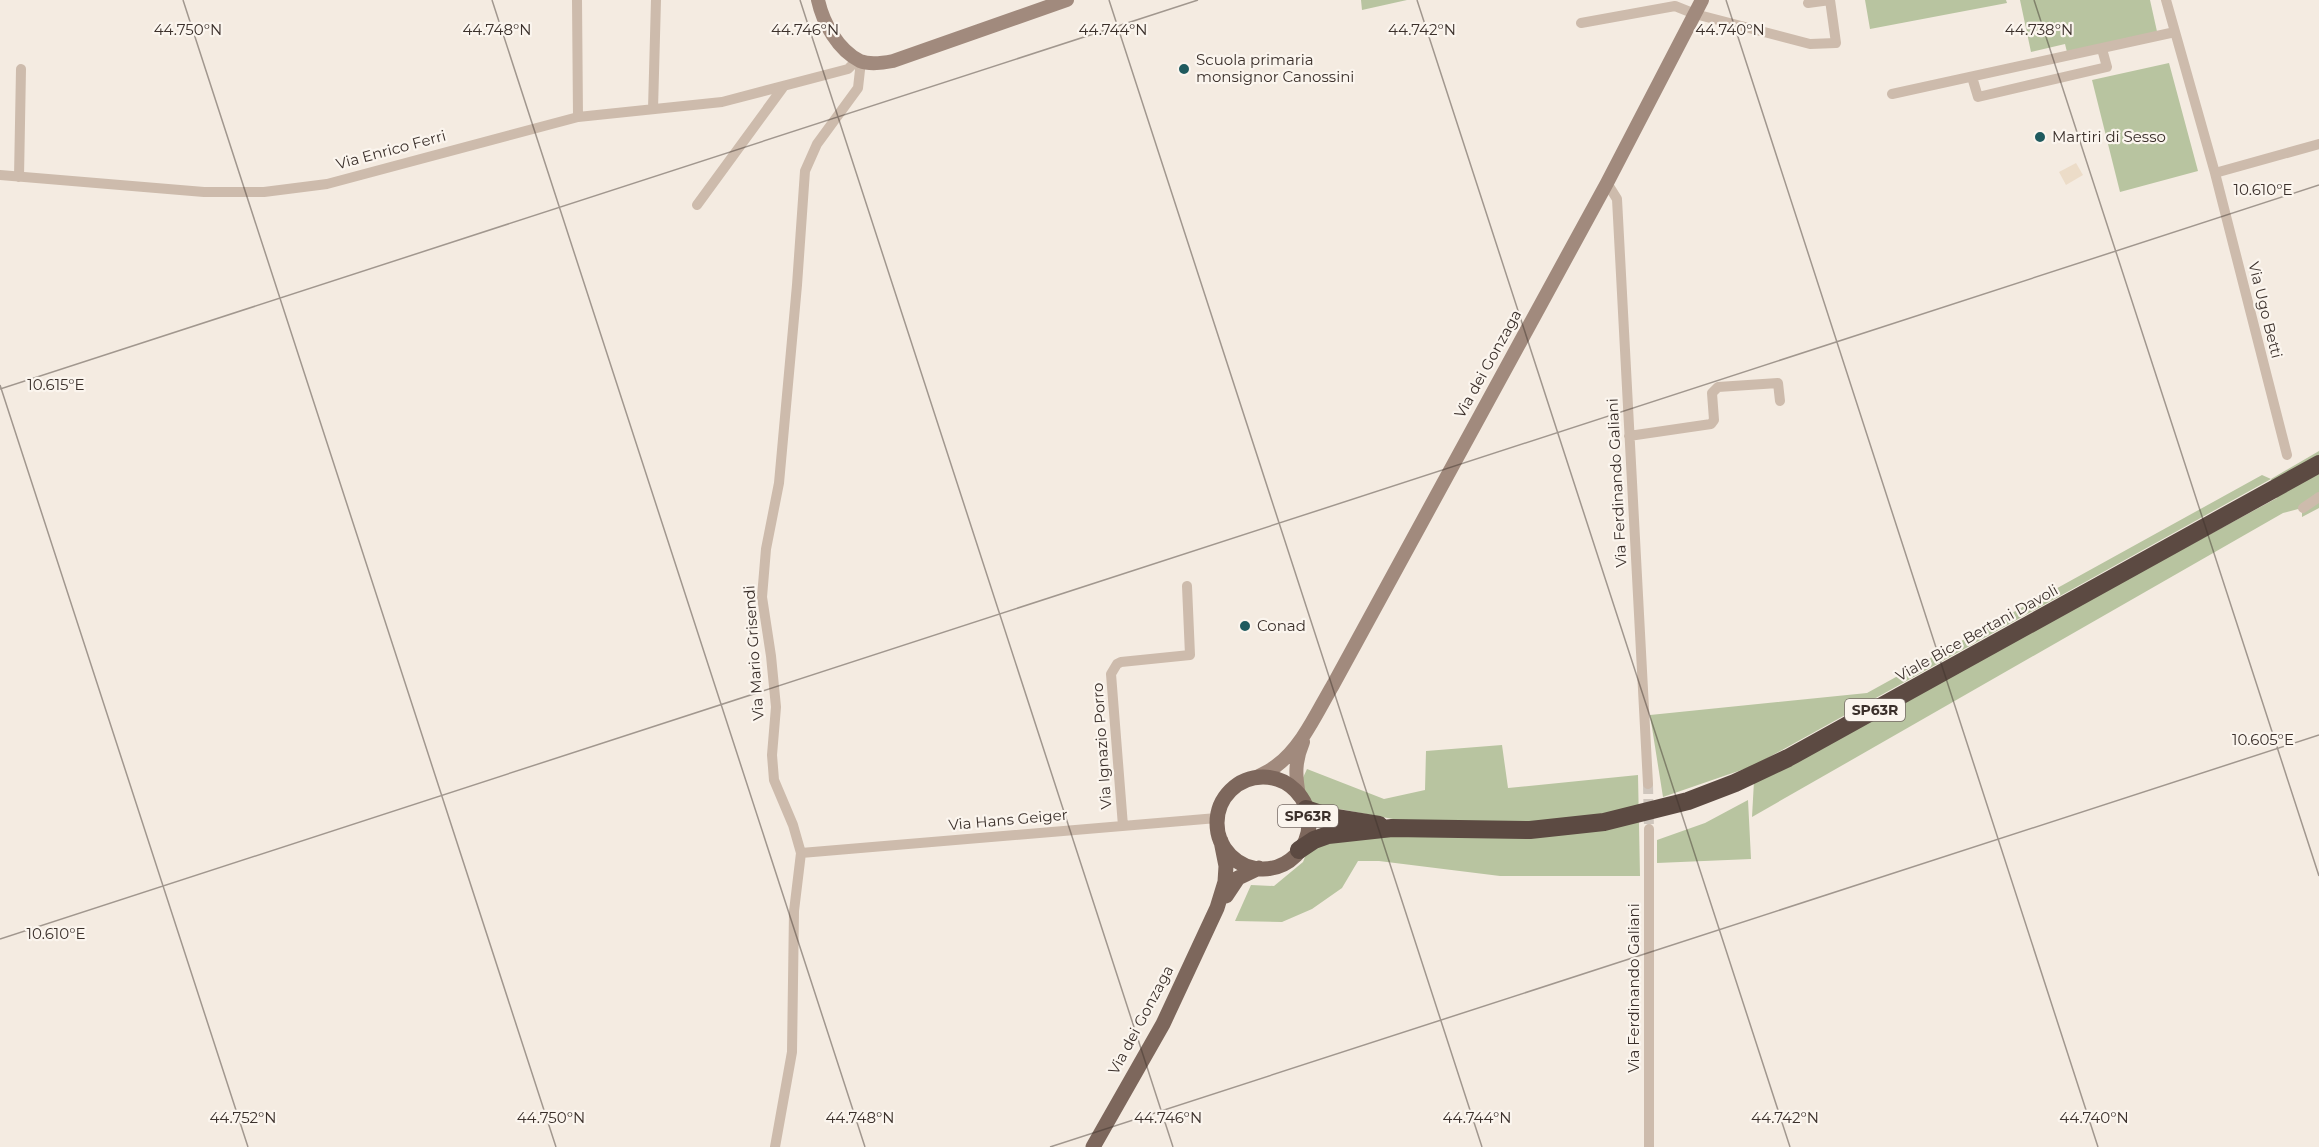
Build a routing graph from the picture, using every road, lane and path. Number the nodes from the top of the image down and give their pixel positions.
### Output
1 (577, 0) edge
2 (656, 0) edge
3 (1067, 0) edge
4 (1702, 0) edge
5 (2166, 0) edge
6 (817, 3) edge
7 (1808, 3) dead end
8 (1695, 14) junction
9 (1581, 23) dead end
10 (2175, 32) junction
11 (2102, 48) junction
12 (860, 60) junction
13 (21, 69) dead end
14 (1972, 77) junction
15 (784, 86) junction
16 (1892, 94) dead end
17 (653, 109) junction
18 (578, 117) junction
19 (2319, 144) edge
20 (2215, 173) junction
21 (0, 175) edge
22 (19, 177) junction
23 (1607, 183) junction
24 (697, 205) dead end
25 (1780, 401) dead end
26 (1629, 436) junction
27 (2287, 455) dead end
28 (2319, 464) edge
29 (2319, 497) edge
30 (2303, 508) dead end
31 (1186, 586) dead end
32 (1308, 728) junction
33 (1255, 778) junction
34 (1648, 784) tunnel mouth
35 (1303, 802) junction
36 (1217, 818) junction
37 (1123, 826) junction
38 (1392, 828) junction
39 (1648, 829) tunnel mouth
40 (1221, 841) junction
41 (1299, 850) junction
42 (801, 853) junction
43 (1259, 868) junction
44 (1217, 908) junction
45 (775, 1147) edge
46 (1093, 1147) edge
47 (1649, 1147) edge

1 - 18 street
2 - 17 street
3 - 12 main road, Via Enrico Ferri
4 - 8 main road, Via dei Gonzaga
5 - 10 street, Via Ugo Betti
6 - 12 main road
7 - 8 street
8 - 9 street
8 - 23 main road, Via dei Gonzaga
10 - 11 street
10 - 20 street, Via Ugo Betti
11 - 14 street
11 - 14 street
12 - 15 street, Via Enrico Ferri
12 - 42 street, Via Mario Grisendi
13 - 22 street
14 - 16 street
15 - 17 street, Via Enrico Ferri
15 - 24 street
17 - 18 street, Via Enrico Ferri
18 - 22 street, Via Enrico Ferri
19 - 20 street
20 - 27 street, Via Ugo Betti
21 - 22 street, Via Enrico Ferri
23 - 26 street, Via Ferdinando Galiani
23 - 32 main road, Via dei Gonzaga
25 - 26 street
26 - 34 street, Via Ferdinando Galiani
28 - 38 highway, Viale Bice Bertani Davoli / SP63R
29 - 30 street
31 - 37 street, Via Ignazio Porro
32 - 33 main road, Via dei Gonzaga
32 - 35 main road, Via dei Gonzaga
33 - 35 main road, SP63R
33 - 36 main road
35 - 38 highway, SP63R
35 - 41 main road, SP63R
36 - 37 street, Via Hans Geiger
36 - 40 main road, SP63R
37 - 42 street, Via Hans Geiger
38 - 41 highway, SP63R
39 - 47 street, Via Ferdinando Galiani
40 - 43 main road
40 - 44 main road, SP63R
41 - 43 main road, SP63R
42 - 45 street, Via Mario Grisendi
43 - 44 main road, SP63R
44 - 46 main road, Via dei Gonzaga / SP63R

